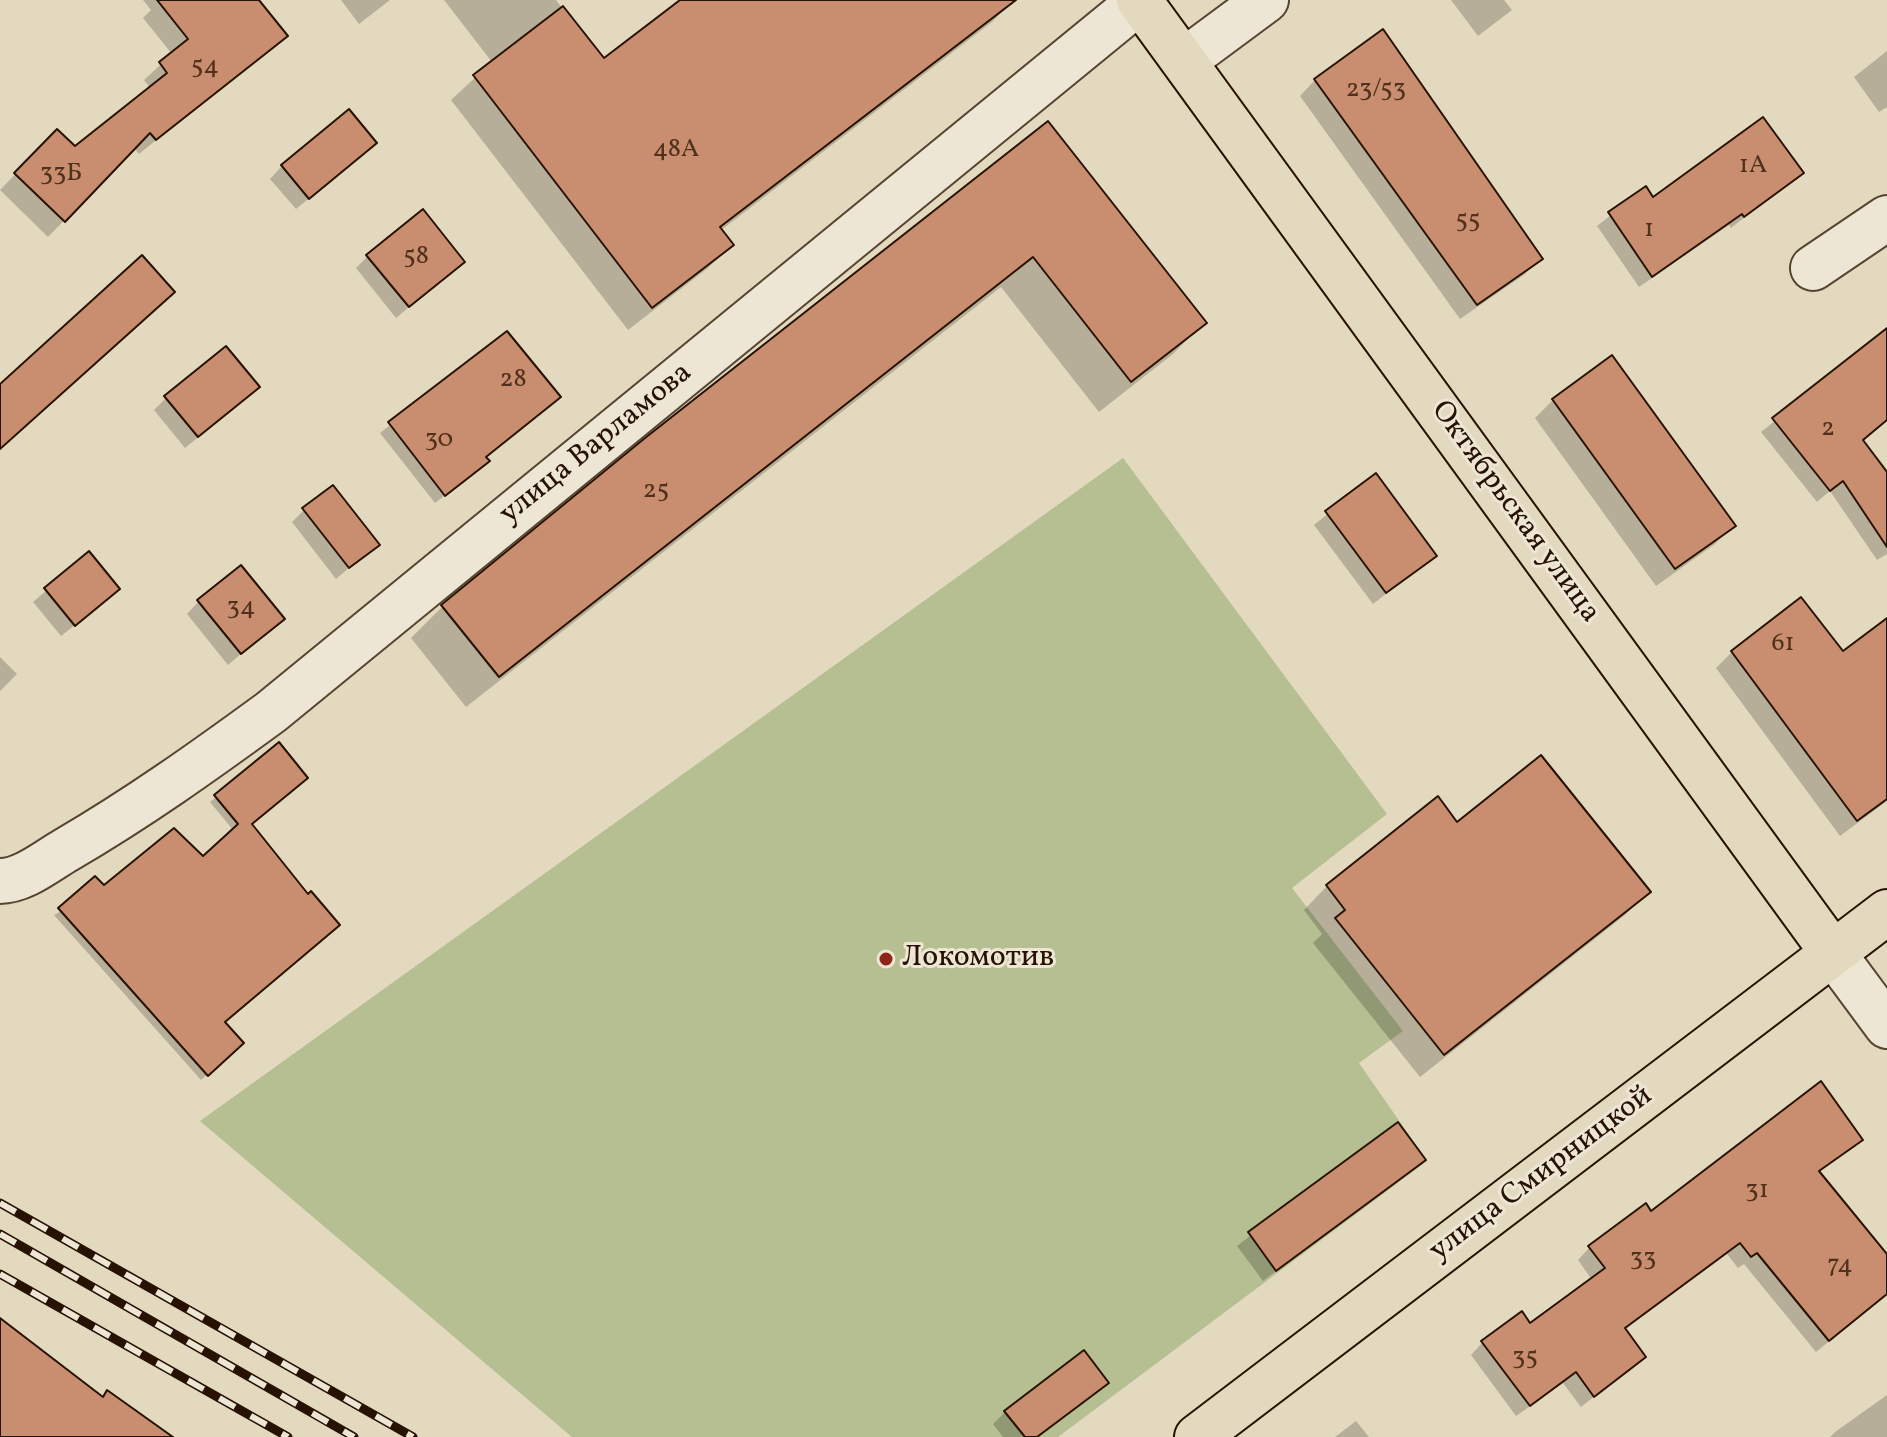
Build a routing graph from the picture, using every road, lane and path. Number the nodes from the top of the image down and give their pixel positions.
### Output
1 (1140, 0) edge
2 (1266, 0) edge
3 (1185, 60) junction
4 (1887, 218) edge
5 (1813, 268) dead end
6 (19, 874) edge
7 (1887, 912) edge
8 (1833, 953) junction
9 (1887, 1026) edge
10 (1197, 1437) edge

1 - 3 main road, Октябрьская улица
1 - 6 street, улица Варламова
2 - 3 street
3 - 8 main road, Октябрьская улица
4 - 5 street
7 - 8 main road, улица Смирницкой
8 - 9 street, Октябрьская улица
8 - 10 main road, улица Смирницкой

